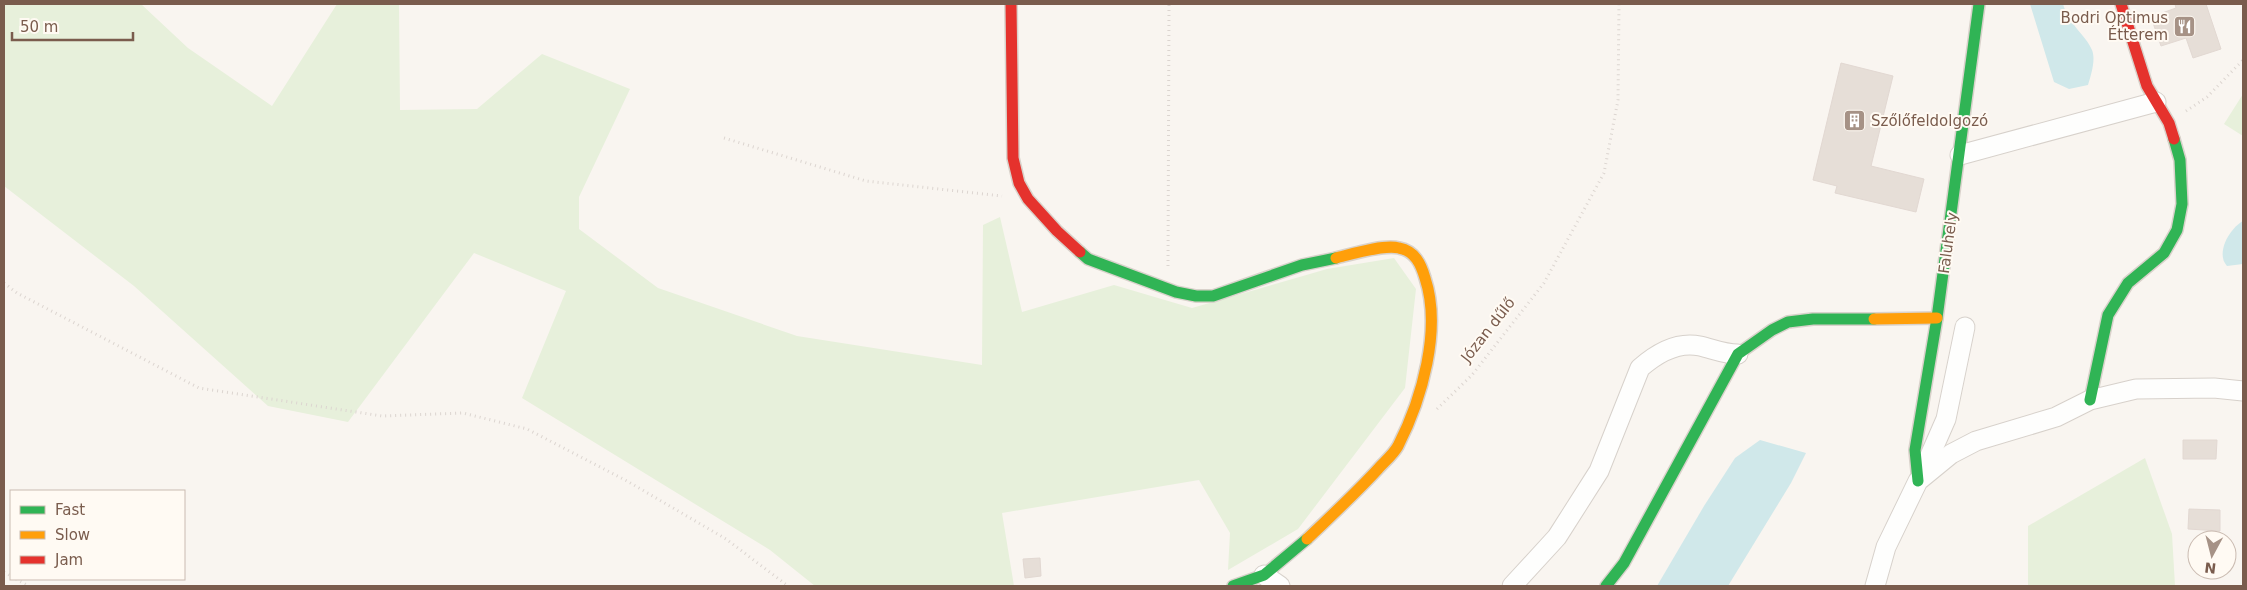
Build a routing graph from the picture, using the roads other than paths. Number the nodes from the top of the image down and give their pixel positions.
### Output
1 (1010, 4) edge
2 (1979, 4) edge
3 (2121, 4) edge
4 (2156, 102) junction
5 (1960, 156) junction
6 (1937, 318) junction
7 (1965, 327) dead end
8 (1738, 354) junction
9 (2243, 391) edge
10 (2090, 400) junction
11 (1918, 481) junction
12 (1264, 576) junction
13 (1233, 586) edge
14 (1280, 586) edge
15 (1512, 586) edge
16 (1606, 586) edge
17 (1875, 586) edge

1 - 12 street
2 - 5 street, Faluhely
3 - 4 street
4 - 5 street
4 - 10 street
5 - 6 street, Faluhely
6 - 8 street
6 - 11 street, Faluhely
7 - 11 street
8 - 15 street
8 - 16 street
9 - 10 street
10 - 11 street
11 - 17 street
12 - 13 street
12 - 14 street

